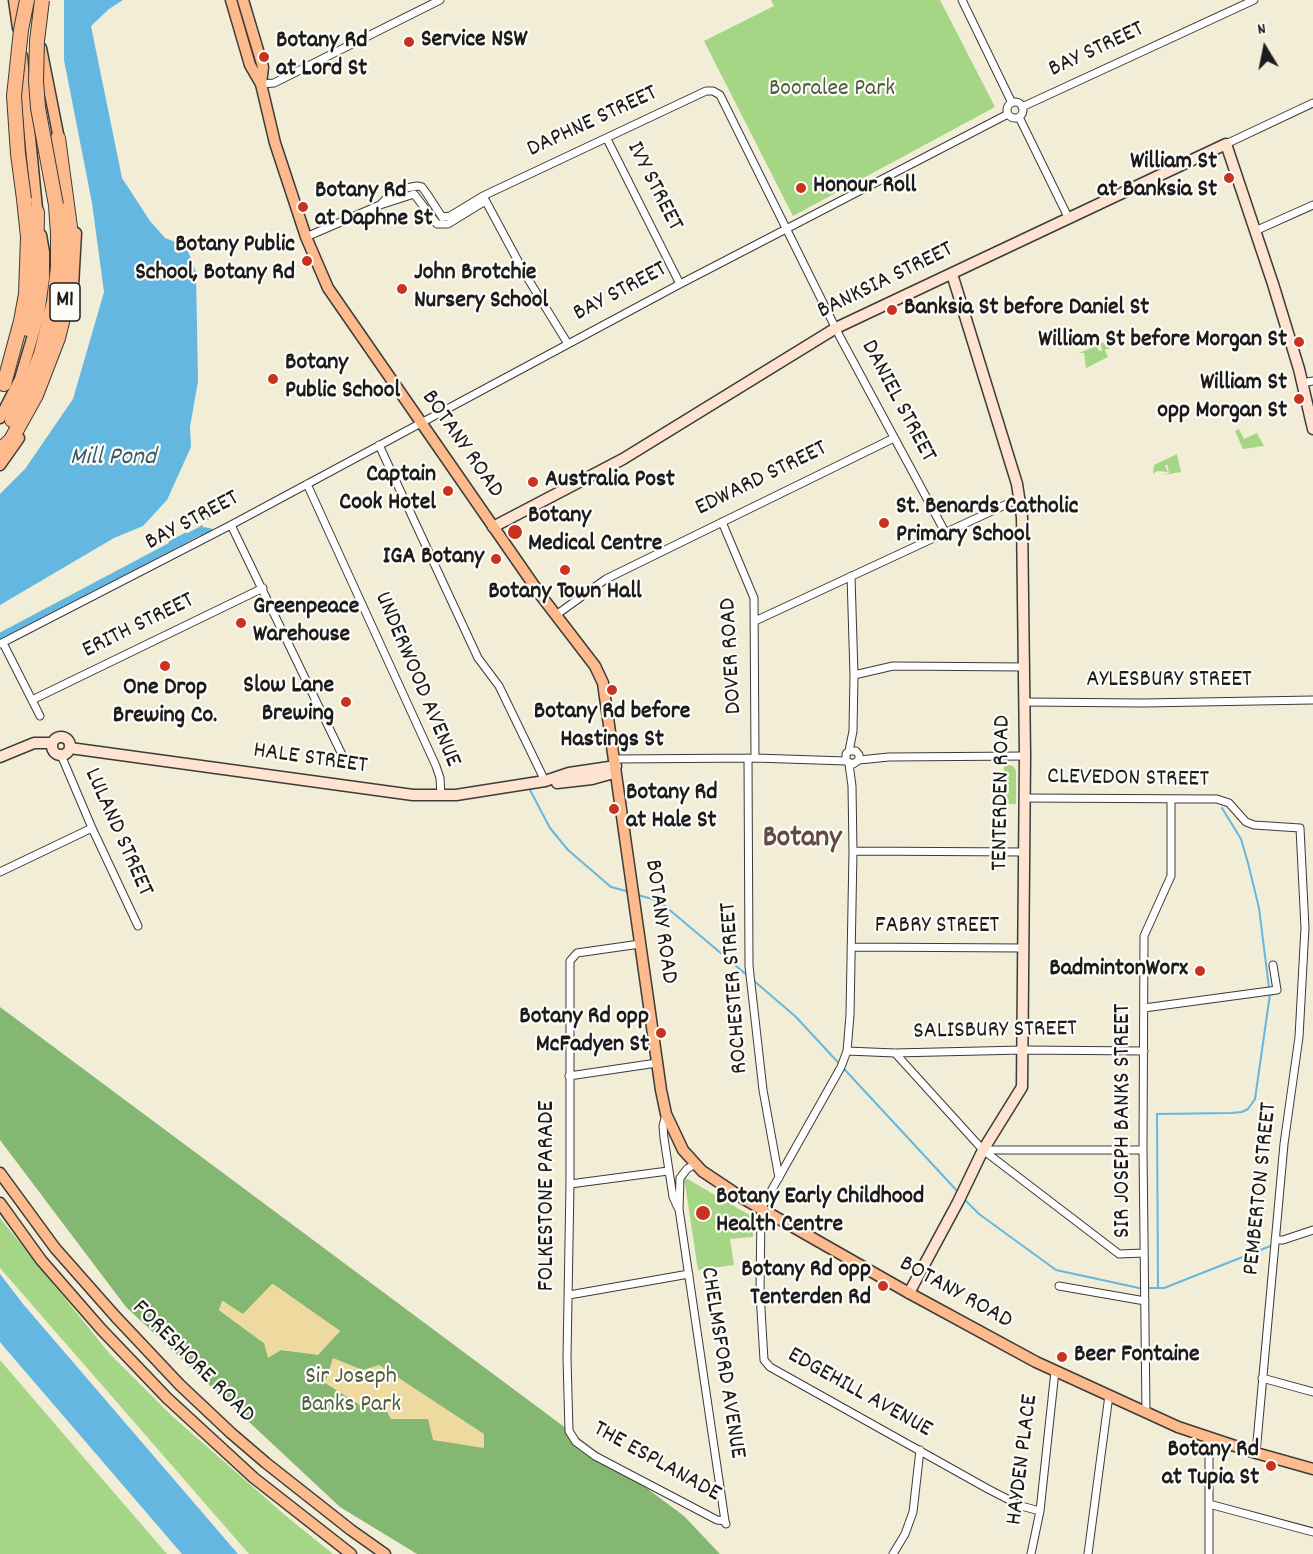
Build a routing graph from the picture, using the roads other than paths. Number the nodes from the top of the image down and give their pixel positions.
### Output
1 (14, 0) edge
2 (27, 0) edge
3 (32, 0) edge
4 (42, 0) edge
5 (231, 0) edge
6 (243, 0) edge
7 (440, 0) edge
8 (962, 0) edge
9 (1254, 0) edge
10 (261, 84) junction
11 (720, 95) joint
12 (1012, 103) junction
13 (1313, 103) edge
14 (1022, 107) junction
15 (1008, 114) junction
16 (1019, 117) junction
17 (58, 138) junction
18 (607, 139) junction
19 (1226, 144) junction
20 (483, 196) junction
21 (1313, 205) edge
22 (37, 212) junction
23 (1069, 219) junction
24 (785, 229) junction
25 (1255, 231) junction
26 (306, 237) junction
27 (952, 274) junction
28 (680, 284) junction
29 (836, 328) junction
30 (568, 344) junction
31 (1308, 382) edge
32 (2, 388) edge
33 (0, 418) edge
34 (421, 423) junction
35 (1313, 429) edge
36 (894, 438) junction
37 (0, 441) edge
38 (379, 445) junction
39 (0, 450) edge
40 (0, 465) edge
41 (307, 484) junction
42 (1020, 498) junction
43 (722, 522) junction
44 (231, 525) junction
45 (493, 527) junction
46 (945, 532) junction
47 (850, 576) junction
48 (263, 588) junction
49 (556, 615) junction
50 (755, 621) junction
51 (1, 644) edge
52 (1024, 667) junction
53 (854, 675) junction
54 (32, 700) junction
55 (1313, 700) edge
56 (1025, 702) junction
57 (40, 716) dead end
58 (52, 743) junction
59 (66, 752) junction
60 (1025, 756) junction
61 (0, 757) edge
62 (853, 757) junction
63 (751, 758) junction
64 (347, 765) dead end
65 (616, 766) junction
66 (545, 781) junction
67 (440, 791) junction
68 (1024, 798) junction
69 (1171, 799) junction
70 (92, 828) junction
71 (853, 851) junction
72 (1023, 852) junction
73 (0, 872) edge
74 (138, 926) dead end
75 (1309, 928) edge
76 (640, 944) junction
77 (851, 947) junction
78 (1023, 948) junction
79 (1273, 964) dead end
80 (1144, 1008) junction
81 (1022, 1050) junction
82 (847, 1051) junction
83 (1144, 1051) junction
84 (894, 1053) junction
85 (657, 1064) junction
86 (569, 1076) junction
87 (666, 1114) junction
88 (983, 1150) junction
89 (1143, 1150) junction
90 (695, 1164) junction
91 (668, 1171) junction
92 (0, 1173) edge
93 (779, 1178) junction
94 (570, 1184) junction
95 (0, 1203) edge
96 (679, 1209) junction
97 (761, 1209) junction
98 (1313, 1230) edge
99 (1275, 1240) junction
100 (1144, 1253) junction
101 (689, 1274) junction
102 (1059, 1286) dead end
103 (909, 1293) junction
104 (569, 1295) junction
105 (1145, 1301) junction
106 (1055, 1371) junction
107 (1262, 1378) junction
108 (1313, 1392) edge
109 (1108, 1395) junction
110 (1146, 1413) junction
111 (569, 1431) joint
112 (1209, 1438) junction
113 (920, 1450) junction
114 (1256, 1453) junction
115 (1313, 1469) edge
116 (1209, 1504) junction
117 (1040, 1511) junction
118 (725, 1523) joint
119 (1313, 1532) edge
120 (351, 1554) edge
121 (385, 1554) edge
122 (893, 1554) edge
123 (1031, 1554) edge
124 (1088, 1554) edge
125 (1209, 1554) edge

1 - 22 main road
2 - 32 highway, M1, bridge
3 - 17 main road, M1
4 - 37 highway, M1, bridge
5 - 10 main road, BOTANY ROAD
6 - 10 main road, BOTANY ROAD
7 - 10 street
8 - 12 street
9 - 14 street, BAY STREET
10 - 26 main road, BOTANY ROAD
11 - 18 street, DAPHNE STREET
11 - 24 street, DANIEL STREET
12 - 14 street
12 - 15 street
13 - 19 street, BANKSIA STREET
14 - 16 street
15 - 16 street
15 - 24 street, BAY STREET
16 - 23 street
17 - 39 highway, M1
17 - 40 main road
18 - 20 street, DAPHNE STREET
18 - 28 street, IVY STREET
19 - 23 street, BANKSIA STREET
19 - 25 street
20 - 26 street, DAPHNE STREET
20 - 30 street
21 - 25 street
22 - 32 highway
22 - 33 main road
23 - 27 street, BANKSIA STREET
24 - 28 street, BAY STREET
24 - 29 street, DANIEL STREET
25 - 31 street
26 - 34 main road, BOTANY ROAD
27 - 29 street, BANKSIA STREET
27 - 42 street, TENTERDEN ROAD
28 - 30 street, BAY STREET
29 - 36 street, DANIEL STREET
29 - 45 street, BANKSIA STREET
30 - 34 street, BAY STREET
31 - 35 street
34 - 38 street, BAY STREET
34 - 45 main road, BOTANY ROAD
36 - 43 street, EDWARD STREET
36 - 46 street, DANIEL STREET
38 - 41 street, BAY STREET
38 - 66 street
41 - 44 street, BAY STREET
41 - 67 street, UNDERWOOD AVENUE
42 - 46 street
42 - 52 street, TENTERDEN ROAD
43 - 49 street, EDWARD STREET
43 - 50 street, DOVER ROAD
44 - 48 street
44 - 51 street, BAY STREET
45 - 49 main road, BOTANY ROAD
46 - 47 street
47 - 50 street
47 - 53 street
48 - 54 street, ERITH STREET
48 - 64 street
49 - 65 main road, BOTANY ROAD
50 - 63 street, DOVER ROAD
51 - 54 street
52 - 53 street
52 - 56 street, TENTERDEN ROAD
53 - 62 street
54 - 57 street
55 - 56 street, AYLESBURY STREET
56 - 60 street, TENTERDEN ROAD
58 - 59 street
58 - 59 street
58 - 61 street
59 - 67 street, HALE STREET
59 - 70 street, LULAND STREET
60 - 62 street
60 - 68 street, TENTERDEN ROAD
62 - 63 street
62 - 71 street
63 - 65 street
63 - 93 street, ROCHESTER STREET
65 - 66 street, HALE STREET
65 - 76 main road, BOTANY ROAD
66 - 67 street, HALE STREET
68 - 69 street, CLEVEDON STREET
68 - 72 street, TENTERDEN ROAD
69 - 75 street, CLEVEDON STREET
69 - 80 street, SIR JOSEPH BANKS STREET
70 - 73 street
70 - 74 street, LULAND STREET
71 - 72 street
71 - 77 street
72 - 78 street, TENTERDEN ROAD
75 - 99 street, PEMBERTON STREET
76 - 85 main road, BOTANY ROAD
76 - 86 street, FOLKESTONE PARADE
77 - 78 street, FABRY STREET
77 - 82 street
78 - 81 street, TENTERDEN ROAD
79 - 80 street
80 - 83 street, SIR JOSEPH BANKS STREET
81 - 83 street, SALISBURY STREET
81 - 84 street, SALISBURY STREET
81 - 88 street, TENTERDEN ROAD
82 - 84 street, SALISBURY STREET
82 - 93 street
83 - 89 street, SIR JOSEPH BANKS STREET
84 - 88 street
85 - 86 street
85 - 87 main road, BOTANY ROAD
86 - 94 street, FOLKESTONE PARADE
87 - 90 main road, BOTANY ROAD
87 - 91 street, CHELMSFORD AVENUE
88 - 89 street
88 - 100 street
88 - 103 street, TENTERDEN ROAD
89 - 100 street, SIR JOSEPH BANKS STREET
90 - 96 street, CHELMSFORD AVENUE
90 - 97 main road, BOTANY ROAD
91 - 94 street
91 - 96 street, CHELMSFORD AVENUE
92 - 121 main road, FORESHORE ROAD
93 - 97 street
94 - 104 street, FOLKESTONE PARADE
95 - 120 main road, FORESHORE ROAD
96 - 101 street, CHELMSFORD AVENUE
97 - 103 main road, BOTANY ROAD
97 - 113 street, EDGEHILL AVENUE
98 - 99 street
99 - 107 street, PEMBERTON STREET
100 - 105 street, SIR JOSEPH BANKS STREET
101 - 104 street
101 - 118 street, CHELMSFORD AVENUE
102 - 105 street
103 - 106 main road, BOTANY ROAD
104 - 111 street, FOLKESTONE PARADE
105 - 110 street, SIR JOSEPH BANKS STREET
106 - 109 main road, BOTANY ROAD
106 - 117 street, HAYDEN PLACE
107 - 108 street
107 - 114 street, PEMBERTON STREET
109 - 110 main road, BOTANY ROAD
109 - 124 street
110 - 112 main road, BOTANY ROAD
111 - 118 street, THE ESPLANADE
112 - 114 main road, BOTANY ROAD
112 - 116 street
113 - 117 street, EDGEHILL AVENUE
113 - 122 street
114 - 115 main road, BOTANY ROAD
116 - 119 street
116 - 125 street
117 - 123 street, HAYDEN PLACE

